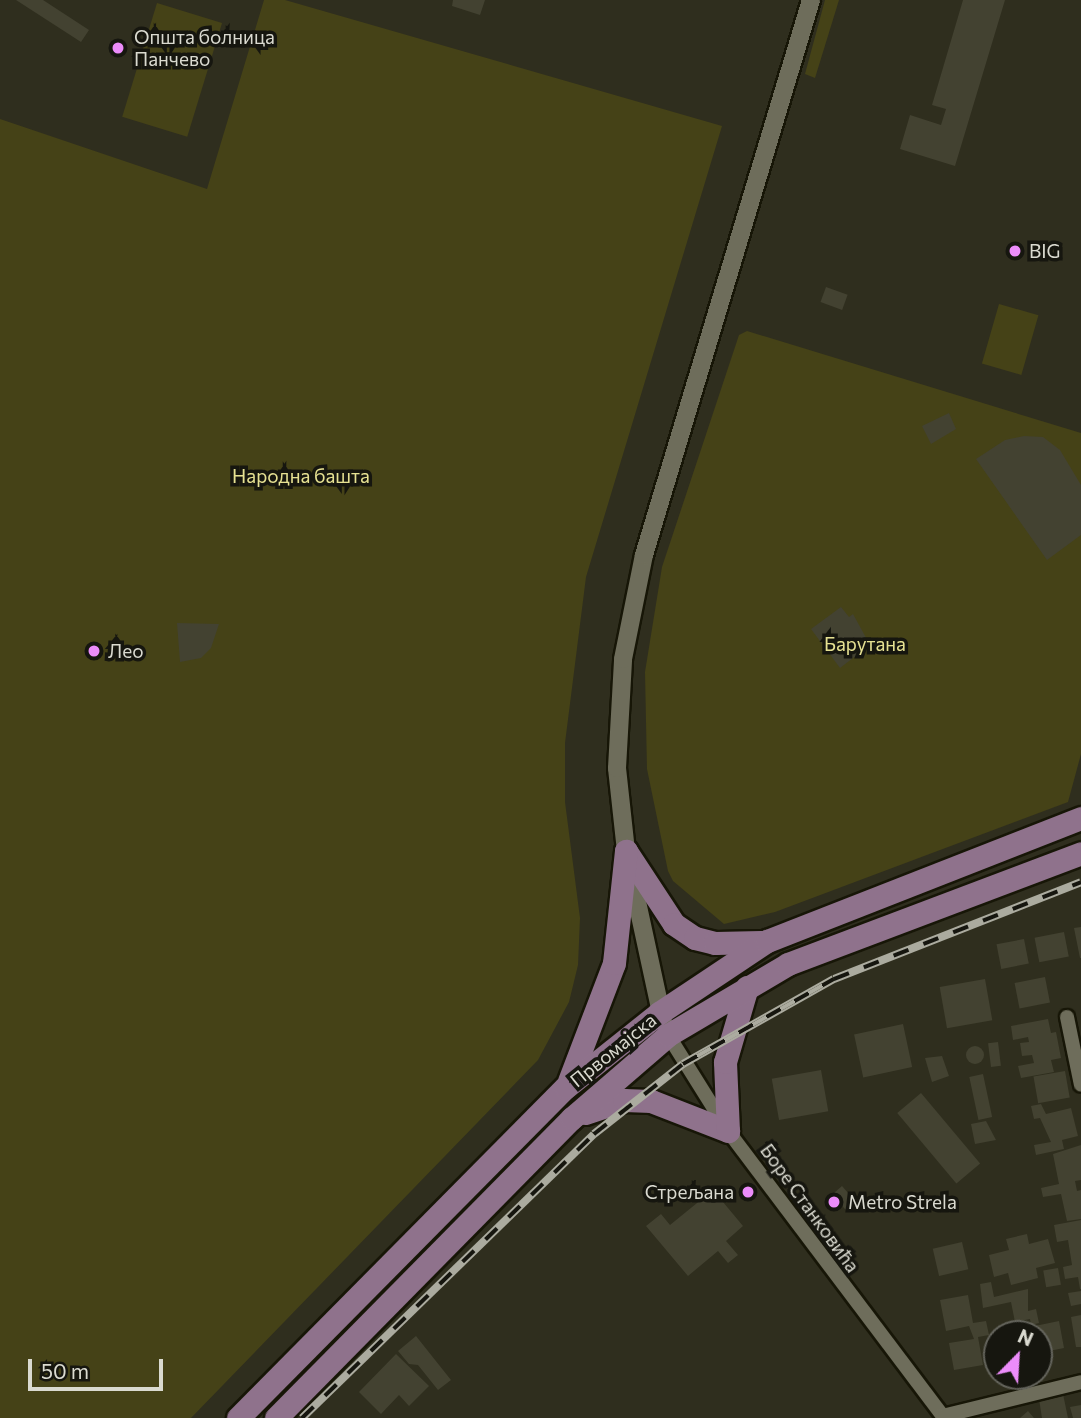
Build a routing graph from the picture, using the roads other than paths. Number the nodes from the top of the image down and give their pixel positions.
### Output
1 (811, 0) edge
2 (1081, 818) edge
3 (626, 851) junction
4 (1081, 853) edge
5 (767, 941) junction
6 (747, 987) junction
7 (659, 1013) junction
8 (1068, 1017) dead end
9 (668, 1035) junction
10 (1081, 1085) edge
11 (566, 1087) junction
12 (572, 1118) junction
13 (728, 1131) junction
14 (1081, 1382) edge
15 (943, 1417) edge
16 (238, 1418) edge
17 (276, 1418) edge

1 - 3 street, Боре Станковића
2 - 5 main road, Првомајска
3 - 5 main road
3 - 7 street, Боре Станковића
3 - 11 main road
4 - 6 main road, Првомајска
5 - 7 main road, Првомајска
6 - 9 main road, Првомајска
6 - 13 main road
7 - 9 street, Боре Станковића
7 - 11 main road, Првомајска
8 - 10 street
9 - 12 main road, Првомајска
9 - 13 street, Боре Станковића
11 - 16 main road, Првомајска
12 - 13 main road
12 - 17 main road, Првомајска
13 - 15 street, Боре Станковића
14 - 15 street

